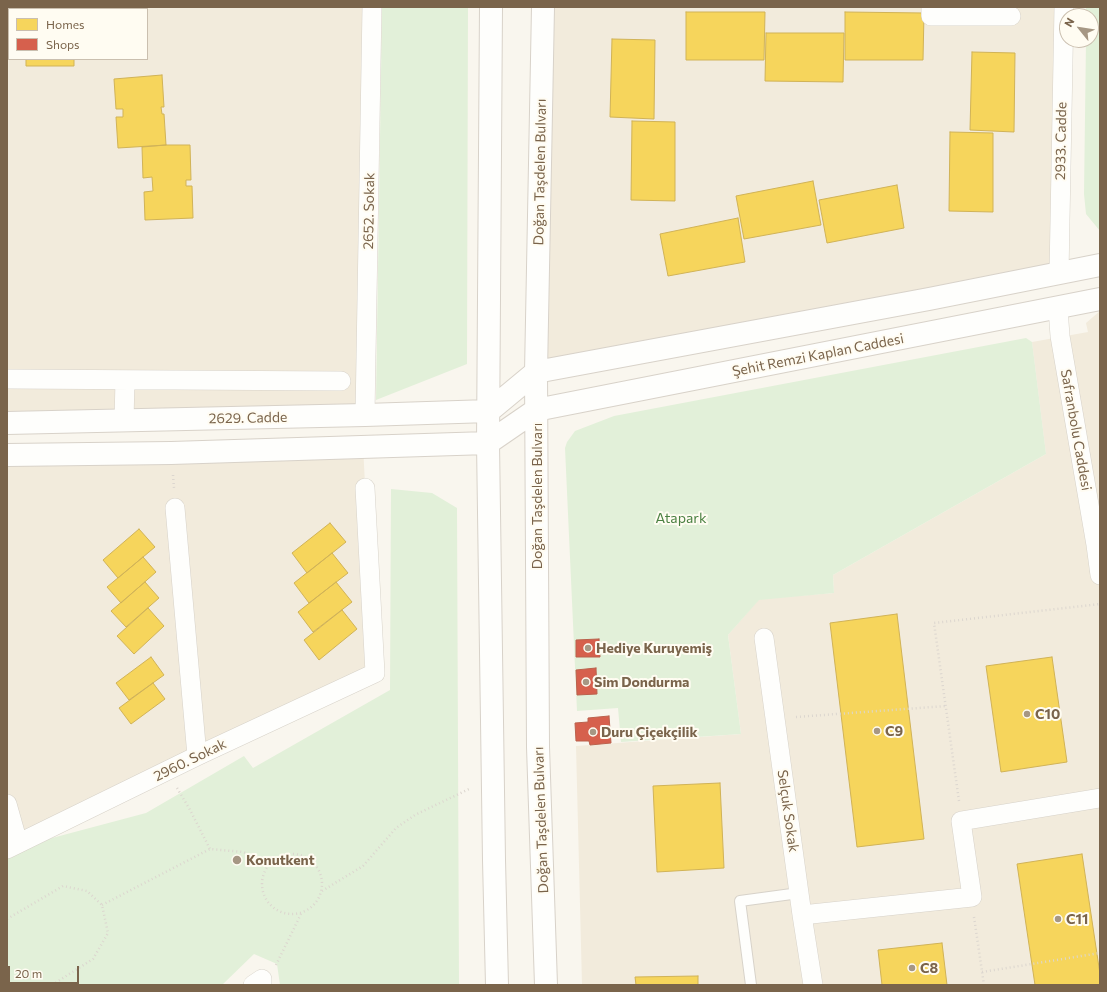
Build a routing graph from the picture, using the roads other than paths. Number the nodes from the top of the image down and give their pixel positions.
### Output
1 (372, 7) edge
2 (491, 7) edge
3 (543, 7) edge
4 (931, 7) edge
5 (1064, 7) edge
6 (1011, 16) dead end
7 (1100, 265) edge
8 (1059, 274) junction
9 (1100, 299) edge
10 (1058, 308) junction
11 (536, 372) junction
12 (7, 379) edge
13 (125, 380) junction
14 (341, 381) dead end
15 (536, 410) junction
16 (489, 411) junction
17 (365, 415) junction
18 (124, 421) junction
19 (7, 422) edge
20 (488, 443) junction
21 (7, 455) edge
22 (365, 488) dead end
23 (175, 508) road end
24 (1098, 545) edge
25 (1100, 575) edge
26 (764, 638) dead end
27 (198, 756) junction
28 (1100, 798) edge
29 (7, 804) edge
30 (13, 846) edge
31 (799, 893) junction
32 (802, 915) junction
33 (497, 985) edge
34 (546, 985) edge
35 (752, 985) edge
36 (813, 985) edge

1 - 17 street, 2652. Sokak
2 - 16 main road
3 - 11 main road, Doğan Taşdelen Bulvarı
4 - 6 street
5 - 8 street, 2933. Cadde
7 - 8 main road
8 - 10 main road
8 - 11 main road
9 - 10 main road, Şehit Remzi Kaplan Caddesi
10 - 15 main road, Şehit Remzi Kaplan Caddesi
10 - 24 street, Safranbolu Caddesi
11 - 15 main road, Doğan Taşdelen Bulvarı
11 - 16 main road
12 - 13 street
13 - 14 street
13 - 18 street
15 - 20 main road
15 - 34 main road, Doğan Taşdelen Bulvarı
16 - 17 main road, 2629. Cadde
16 - 20 main road
17 - 18 main road, 2629. Cadde
18 - 19 main road, 2629. Cadde
20 - 21 main road
20 - 33 main road
22 - 27 street, 2960. Sokak
23 - 27 street
24 - 25 street, Safranbolu Caddesi
26 - 31 street, Selçuk Sokak
27 - 30 street, 2960. Sokak
28 - 32 street
29 - 30 street
31 - 32 street, Selçuk Sokak
31 - 35 lane
32 - 36 street, Selçuk Sokak

